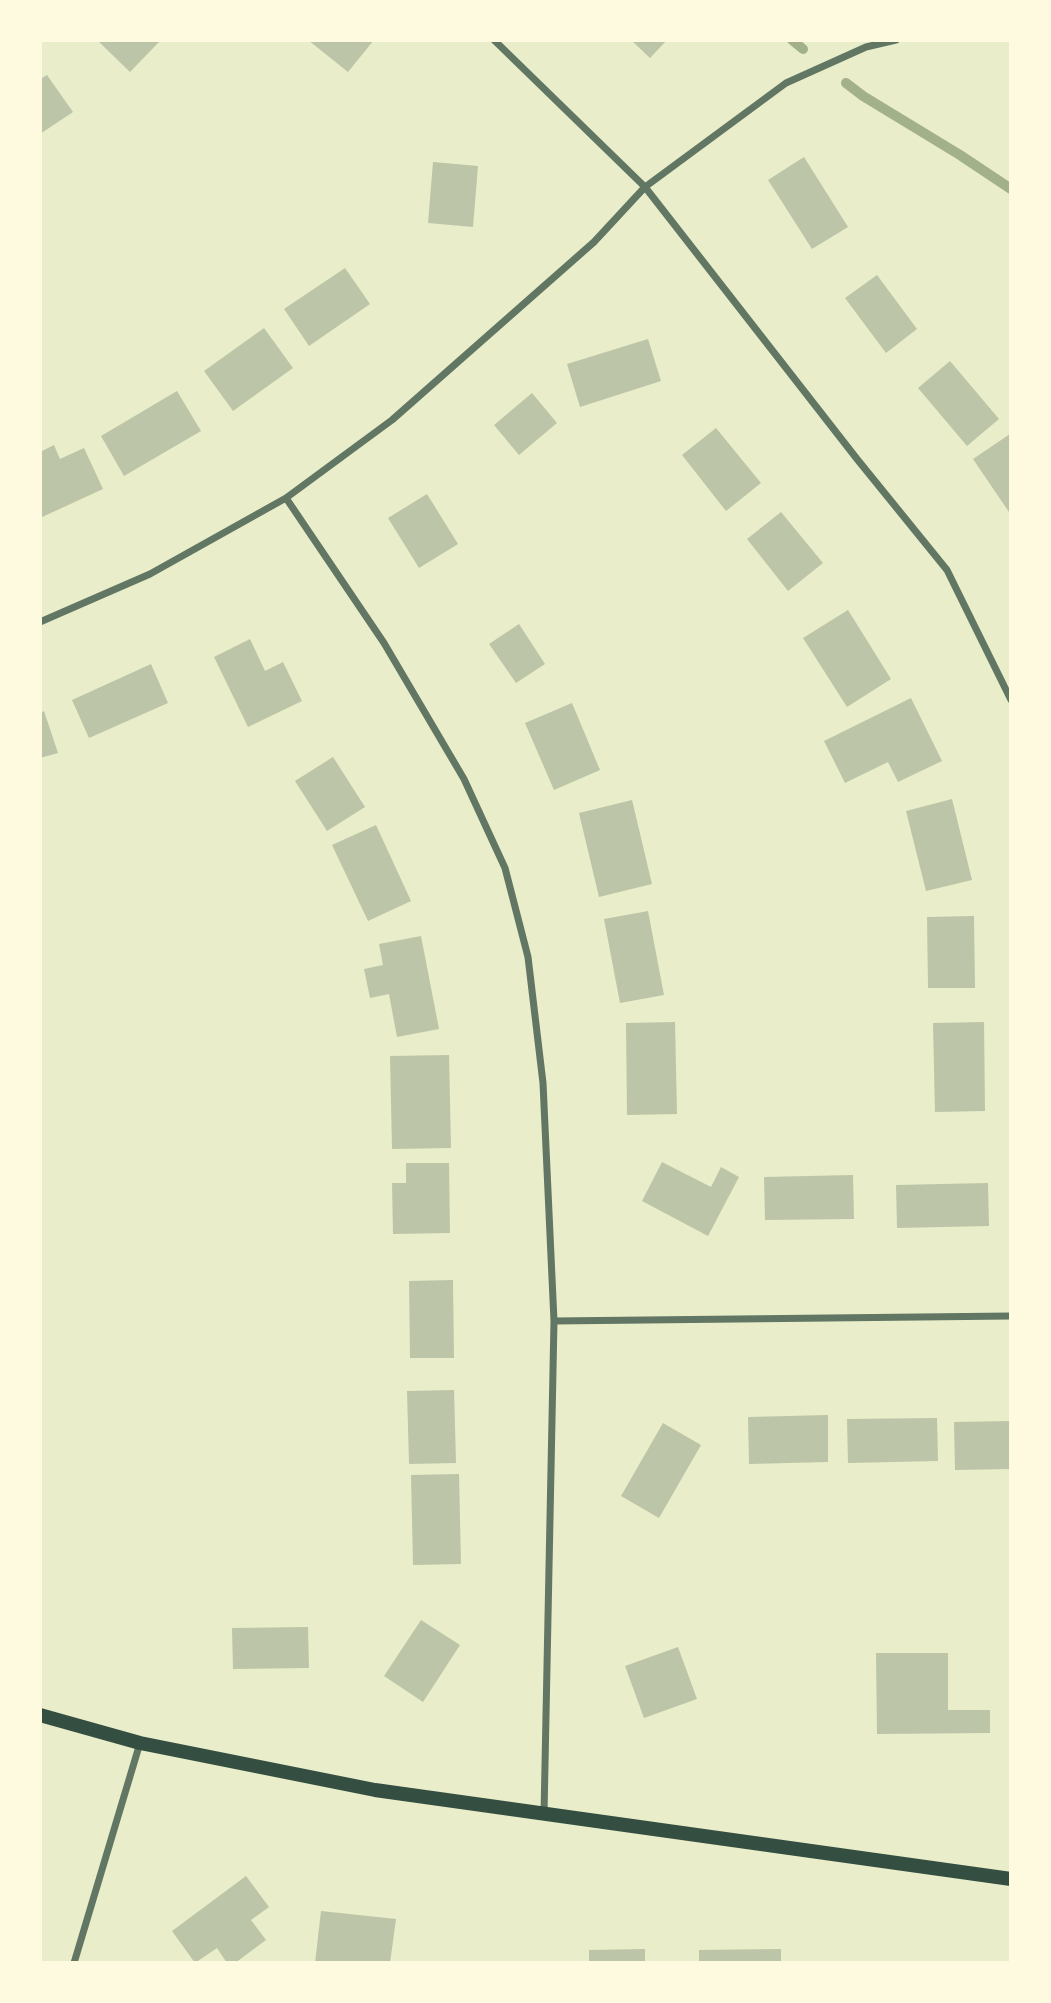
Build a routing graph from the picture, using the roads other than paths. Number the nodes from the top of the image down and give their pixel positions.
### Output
1 (494, 40) edge
2 (896, 40) edge
3 (645, 187) junction
4 (286, 498) junction
5 (40, 622) edge
6 (1011, 700) edge
7 (1011, 1316) edge
8 (554, 1321) junction
9 (40, 1715) edge
10 (140, 1743) junction
11 (544, 1814) junction
12 (1011, 1879) edge
13 (74, 1963) edge

1 - 3 street
2 - 3 street
3 - 4 street
3 - 6 street
4 - 5 street
4 - 8 street
7 - 8 street
8 - 11 street
9 - 10 main road
10 - 11 main road
10 - 13 street
11 - 12 main road

